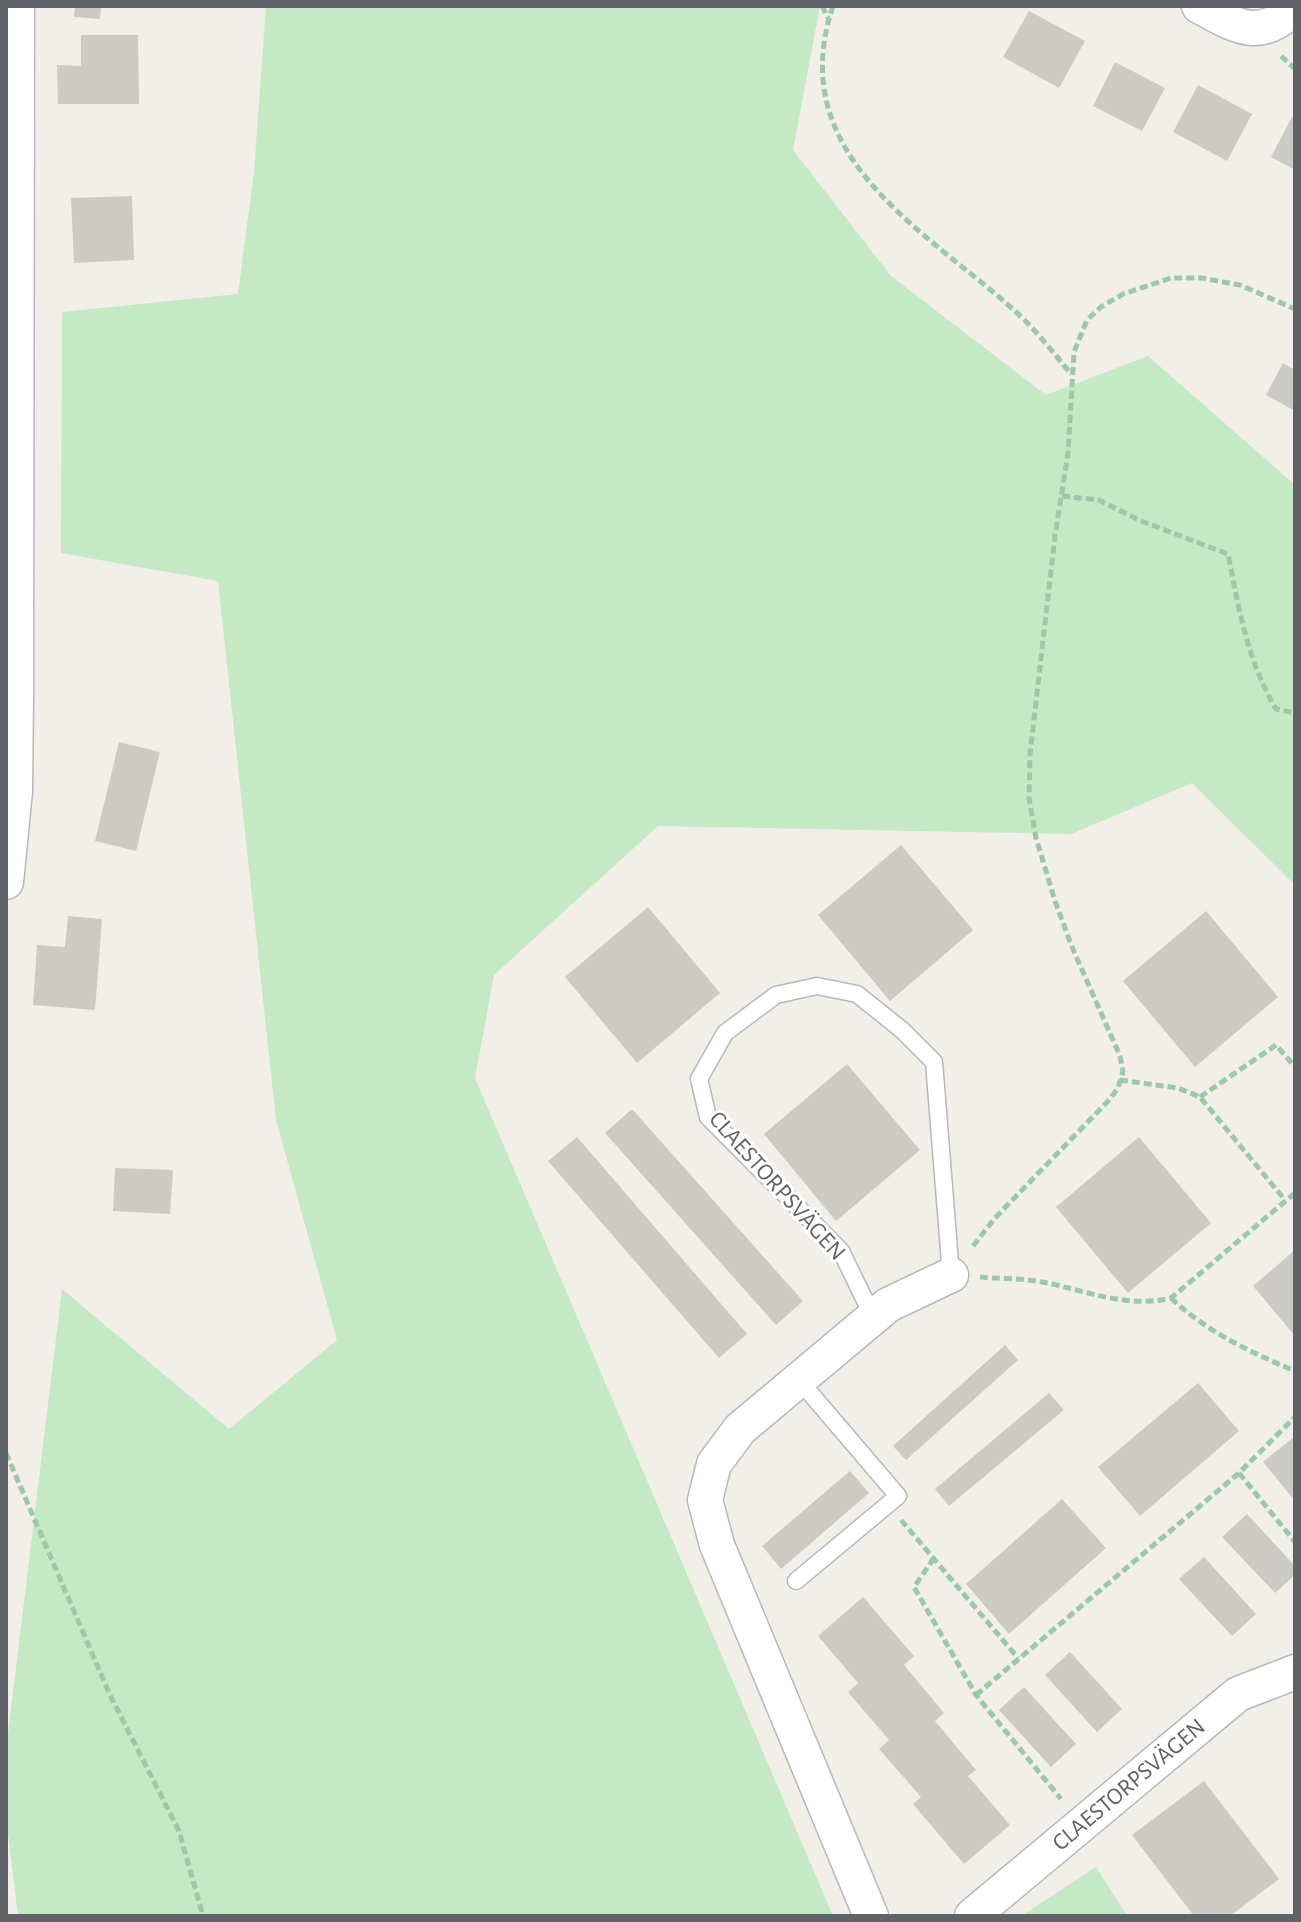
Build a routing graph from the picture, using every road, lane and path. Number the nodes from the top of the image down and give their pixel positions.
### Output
1 (17, 6) edge
2 (822, 6) edge
3 (833, 6) edge
4 (1199, 6) edge
5 (1295, 7) edge
6 (829, 19) junction
7 (1295, 309) edge
8 (1072, 375) junction
9 (1062, 496) junction
10 (1295, 713) edge
11 (6, 882) edge
12 (1295, 1067) edge
13 (1120, 1080) junction
14 (1200, 1097) junction
15 (1295, 1193) edge
16 (1285, 1200) junction
17 (951, 1275) junction
18 (1171, 1298) junction
19 (873, 1317) junction
20 (1295, 1371) edge
21 (799, 1380) junction
22 (1295, 1417) edge
23 (6, 1453) edge
24 (1239, 1473) junction
25 (888, 1505) junction
26 (1295, 1542) edge
27 (934, 1558) junction
28 (796, 1581) dead end
29 (1018, 1658) junction
30 (1295, 1672) edge
31 (976, 1695) junction
32 (1082, 1825) junction
33 (203, 1916) edge
34 (871, 1916) edge
35 (972, 1916) edge

1 - 11 street
2 - 6 path
3 - 6 path
4 - 5 street
6 - 8 path
7 - 8 path
8 - 9 path
9 - 10 path
9 - 13 path
12 - 14 path
13 - 14 path
13 - 17 path
14 - 16 path
15 - 16 path
16 - 18 path
17 - 18 path
17 - 19 street
17 - 19 lane, CLAESTORPSVÄGEN
18 - 20 path
19 - 21 street
21 - 25 lane
21 - 34 street
22 - 24 path
23 - 33 path
24 - 26 path
24 - 29 path
25 - 27 path
25 - 28 lane
27 - 29 path
27 - 31 path
29 - 31 path
30 - 32 street, CLAESTORPSVÄGEN
31 - 32 path
32 - 35 street, CLAESTORPSVÄGEN

